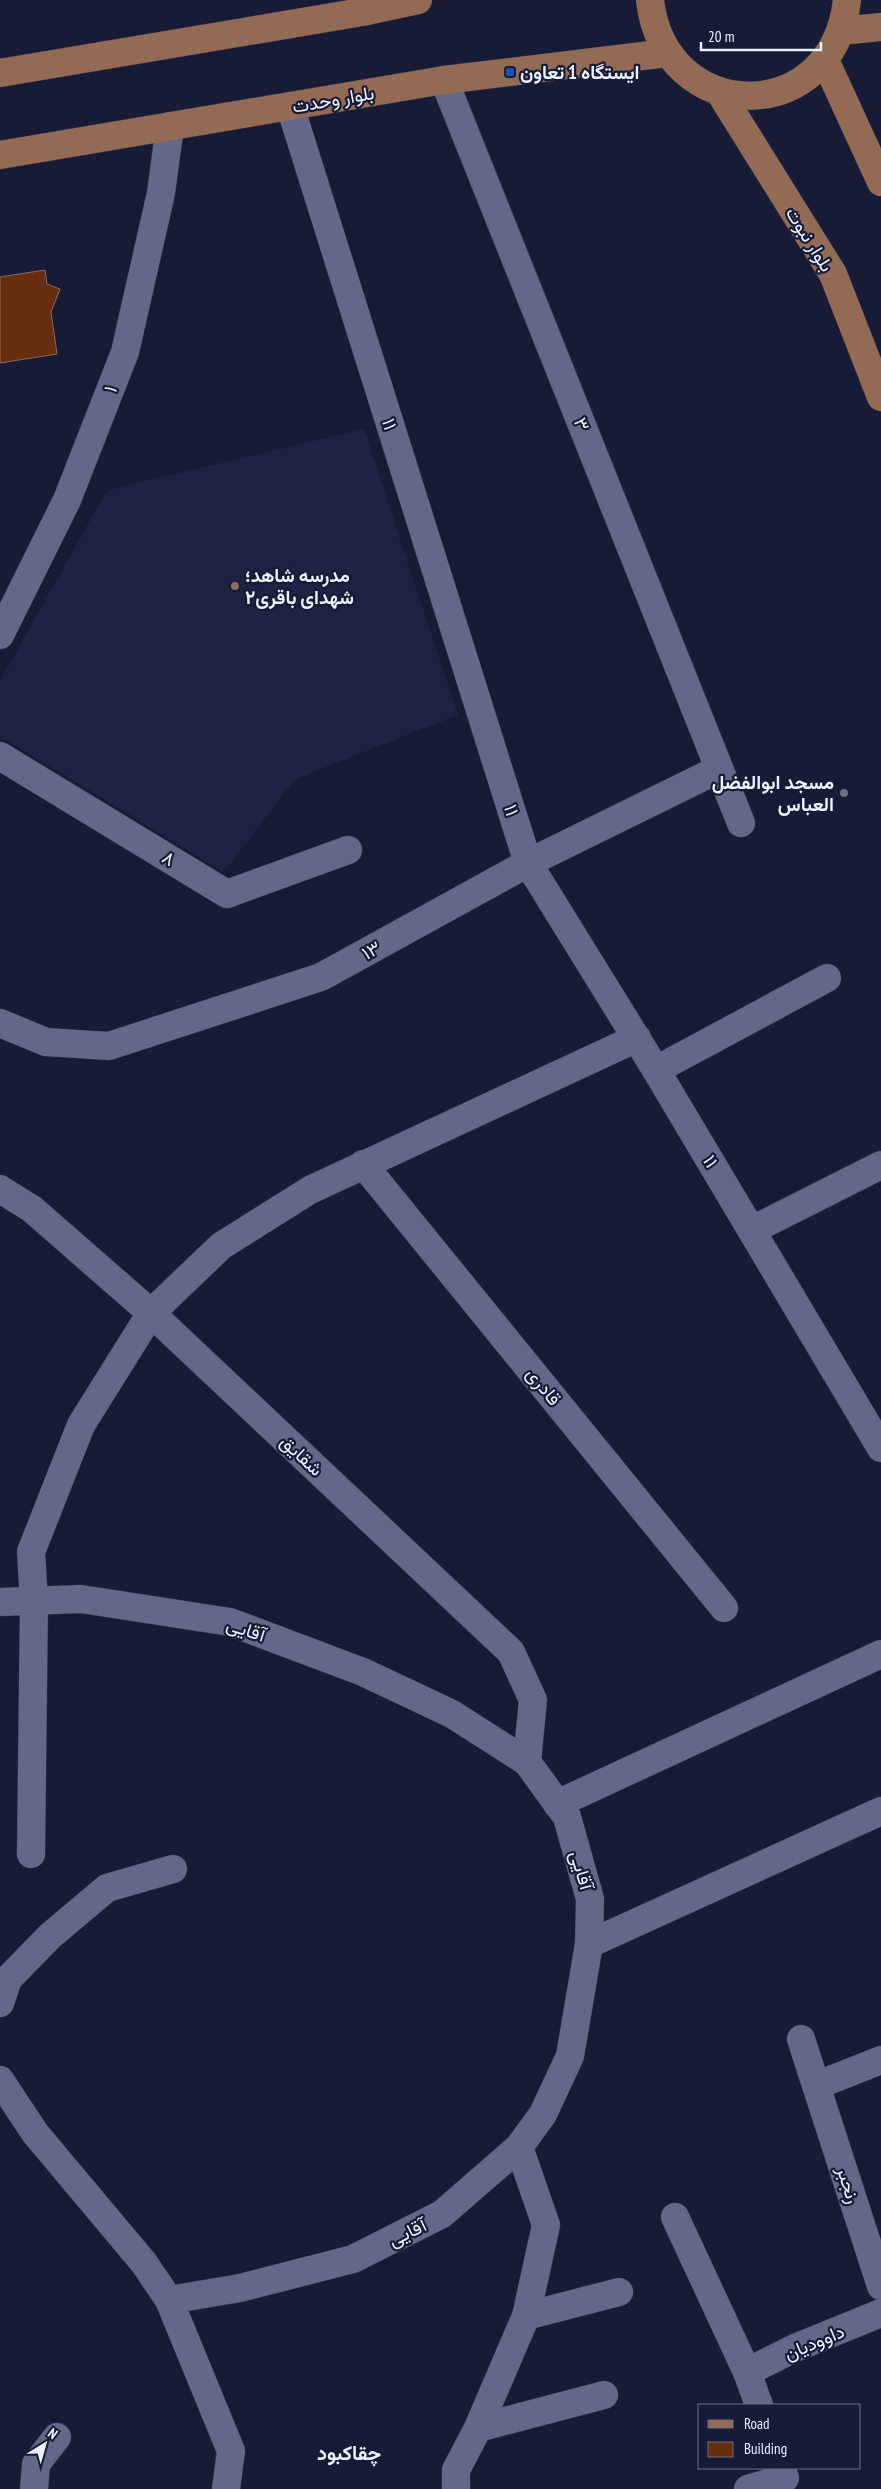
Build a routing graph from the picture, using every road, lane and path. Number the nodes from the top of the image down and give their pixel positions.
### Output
1 (418, 0) edge
2 (650, 0) edge
3 (847, 0) edge
4 (357, 6) edge
5 (881, 27) edge
6 (841, 31) junction
7 (667, 54) junction
8 (825, 60) junction
9 (0, 73) edge
10 (444, 80) junction
11 (719, 91) junction
12 (290, 106) junction
13 (170, 126) junction
14 (0, 154) edge
15 (881, 182) edge
16 (881, 397) edge
17 (0, 635) edge
18 (0, 756) edge
19 (719, 769) junction
20 (741, 823) dead end
21 (348, 850) dead end
22 (528, 864) junction
23 (827, 978) dead end
24 (0, 1023) edge
25 (637, 1038) junction
26 (656, 1070) junction
27 (363, 1164) junction
28 (881, 1165) edge
29 (0, 1189) edge
30 (752, 1230) junction
31 (151, 1313) junction
32 (881, 1448) edge
33 (34, 1601) junction
34 (0, 1602) edge
35 (724, 1608) dead end
36 (881, 1654) edge
37 (527, 1762) junction
38 (557, 1804) junction
39 (881, 1811) edge
40 (31, 1854) dead end
41 (172, 1869) dead end
42 (589, 1944) junction
43 (0, 2003) edge
44 (801, 2039) dead end
45 (881, 2060) edge
46 (0, 2080) edge
47 (818, 2085) junction
48 (520, 2147) junction
49 (676, 2217) dead end
50 (881, 2286) edge
51 (619, 2292) dead end
52 (169, 2300) junction
53 (881, 2313) edge
54 (526, 2316) junction
55 (747, 2372) junction
56 (604, 2395) dead end
57 (759, 2404) edge
58 (478, 2428) junction
59 (57, 2437) dead end
60 (781, 2469) edge
61 (34, 2489) edge
62 (226, 2489) edge
63 (456, 2489) edge
64 (748, 2489) edge

1 - 4 main road
2 - 7 main road
3 - 6 main road
4 - 9 main road
5 - 6 main road
6 - 8 main road
7 - 10 main road, بلوار وحدت
7 - 11 main road
8 - 11 main road
8 - 15 main road
10 - 12 main road, بلوار وحدت
10 - 19 street, ۳
11 - 16 main road, بلوار نبوت
12 - 13 main road, بلوار وحدت
12 - 22 street, ۱۱
13 - 14 main road, بلوار وحدت
13 - 17 street, ۱
18 - 21 street, ۸
19 - 20 street, ۳
19 - 22 street, ۱۳
22 - 24 street, ۱۳
22 - 25 street, ۱۱
23 - 26 street
25 - 26 street, ۱۱
25 - 27 street
26 - 30 street, ۱۱
27 - 31 street
27 - 35 street, قادری
28 - 30 street
29 - 31 street, شقایق
30 - 32 street, ۱۱
31 - 33 street
31 - 37 street, شقایق
33 - 34 street, آقایی
33 - 37 street, آقایی
33 - 40 street
36 - 38 street
37 - 38 street, آقایی
38 - 42 street, آقایی
39 - 42 street
41 - 43 street
42 - 48 street, آقایی
44 - 47 street, رنجبر
45 - 47 street
46 - 52 street
47 - 50 street, رنجبر
48 - 52 street, آقایی
48 - 54 street
49 - 55 street
51 - 54 street
52 - 62 street
53 - 55 street, داوودیان
54 - 58 street
55 - 57 street
56 - 58 street
58 - 63 street
59 - 61 street
60 - 64 street

